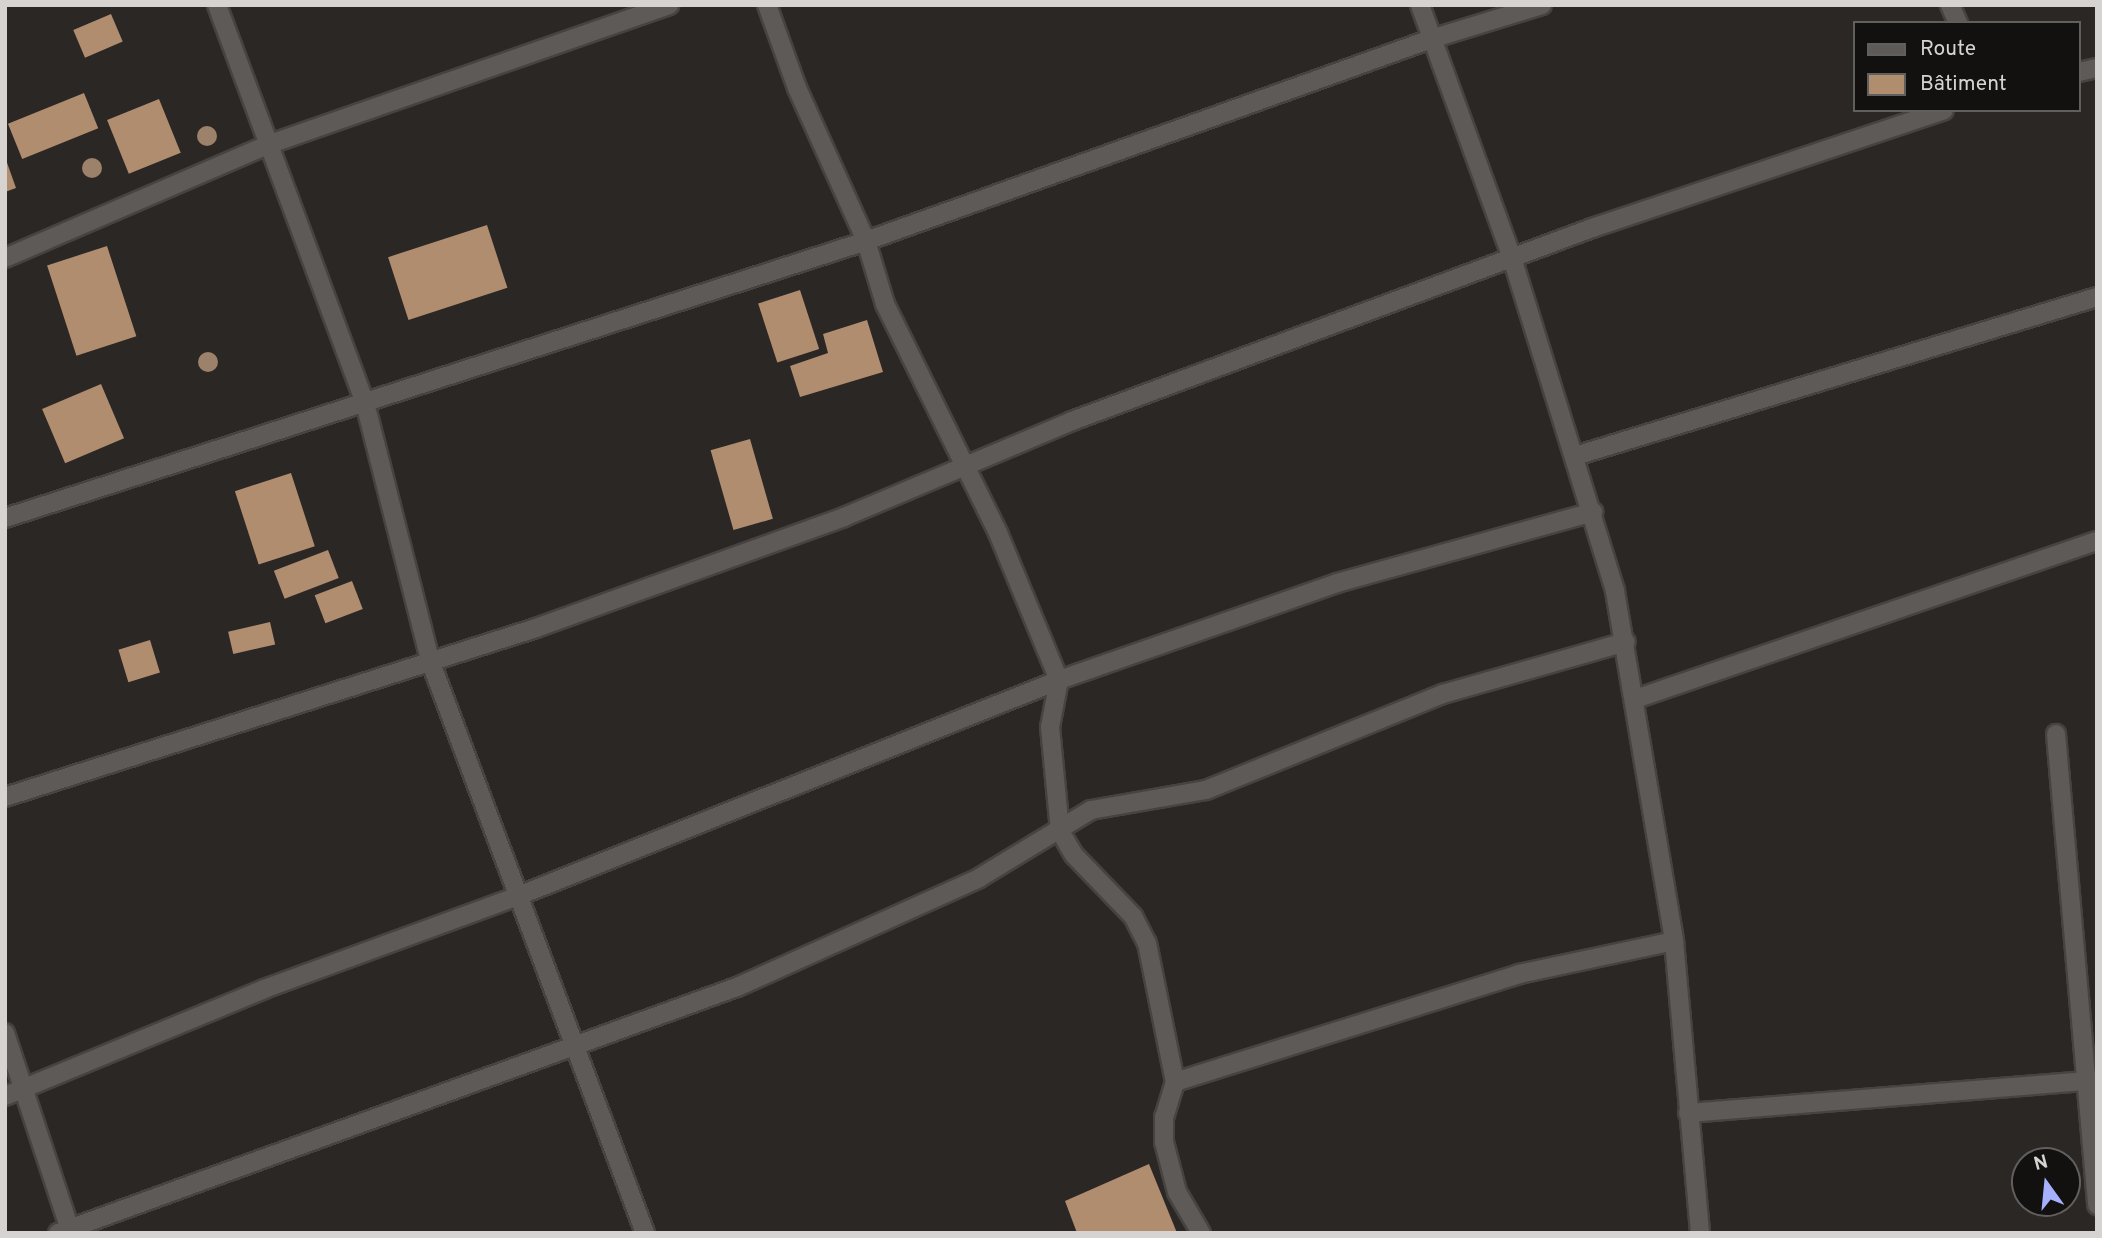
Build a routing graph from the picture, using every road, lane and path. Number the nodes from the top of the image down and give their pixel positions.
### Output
1 (217, 5) edge
2 (670, 5) edge
3 (767, 5) edge
4 (1420, 5) edge
5 (1542, 5) edge
6 (1950, 5) edge
7 (1957, 21) edge
8 (1431, 39) junction
9 (1938, 112) edge
10 (270, 144) junction
11 (866, 241) junction
12 (5, 258) edge
13 (1513, 261) junction
14 (2097, 297) edge
15 (365, 402) junction
16 (1575, 456) junction
17 (965, 468) junction
18 (1593, 512) junction
19 (5, 518) edge
20 (2097, 541) edge
21 (1626, 642) junction
22 (431, 663) junction
23 (1059, 680) junction
24 (1635, 699) junction
25 (2056, 734) dead end
26 (5, 797) edge
27 (1060, 831) junction
28 (519, 896) junction
29 (1674, 941) junction
30 (5, 1033) edge
31 (574, 1045) junction
32 (2090, 1081) edge
33 (1175, 1082) junction
34 (13, 1093) edge
35 (1688, 1113) junction
36 (2097, 1205) edge
37 (66, 1231) edge
38 (645, 1233) edge
39 (1201, 1233) edge
40 (1700, 1233) edge

1 - 10 street
2 - 10 street
3 - 11 street
4 - 8 street
5 - 8 street
6 - 7 street
8 - 11 street
8 - 13 street
9 - 13 street
10 - 12 street
10 - 15 street
11 - 15 street
11 - 17 street
13 - 16 street
13 - 17 street
14 - 16 street
15 - 19 street
15 - 22 street
16 - 18 street
17 - 22 street
17 - 23 street
18 - 21 street
18 - 23 street
20 - 24 street
21 - 24 street
21 - 27 street
22 - 26 street
22 - 28 street
23 - 27 street
23 - 28 street
24 - 29 street
25 - 32 street
27 - 31 street
27 - 33 street
28 - 31 street
28 - 34 street
29 - 33 street
29 - 35 street
30 - 34 street
31 - 37 street
31 - 38 street
32 - 35 street
32 - 36 street
33 - 39 street
34 - 37 street
35 - 40 street

